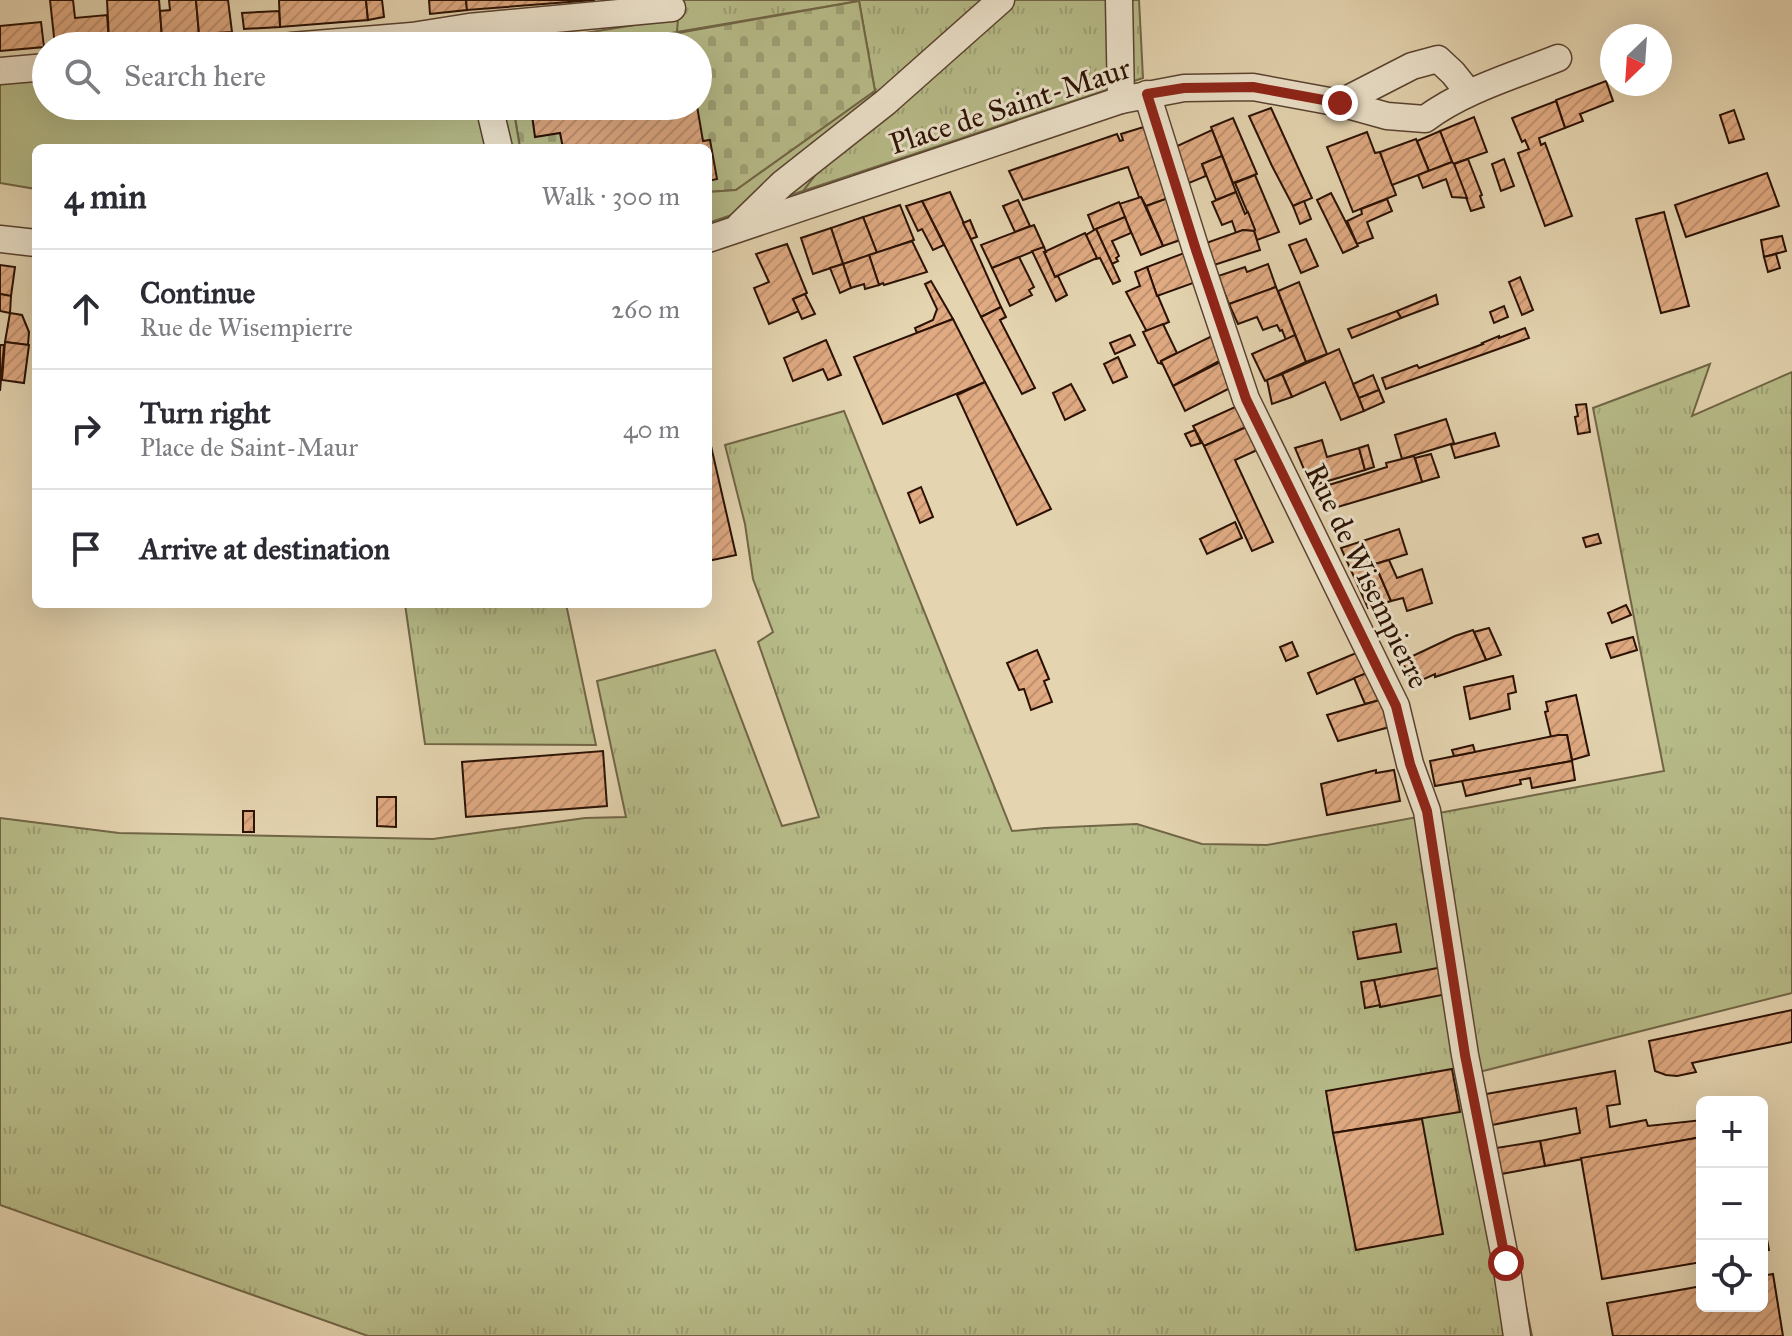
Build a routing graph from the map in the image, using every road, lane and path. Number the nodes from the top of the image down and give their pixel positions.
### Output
1 (1001, 0) edge
2 (1119, 0) edge
3 (672, 8) dead end
4 (501, 32) edge
5 (1558, 58) dead end
6 (32, 68) edge
7 (0, 71) edge
8 (1469, 93) junction
9 (1134, 97) junction
10 (1340, 103) junction
11 (492, 120) edge
12 (498, 144) edge
13 (734, 230) junction
14 (712, 238) edge
15 (0, 239) edge
16 (32, 243) edge
17 (1517, 1336) edge

1 - 13 street
2 - 9 street, Rue de Wisempierre
3 - 4 street
5 - 8 street, Place de Saint-Maur
6 - 7 street
8 - 10 street, Place de Saint-Maur
8 - 10 street
9 - 10 street, Place de Saint-Maur
9 - 13 street, Place de Saint-Maur
9 - 17 street, Rue de Wisempierre
11 - 12 street
13 - 14 street, Place de Saint-Maur
15 - 16 street

